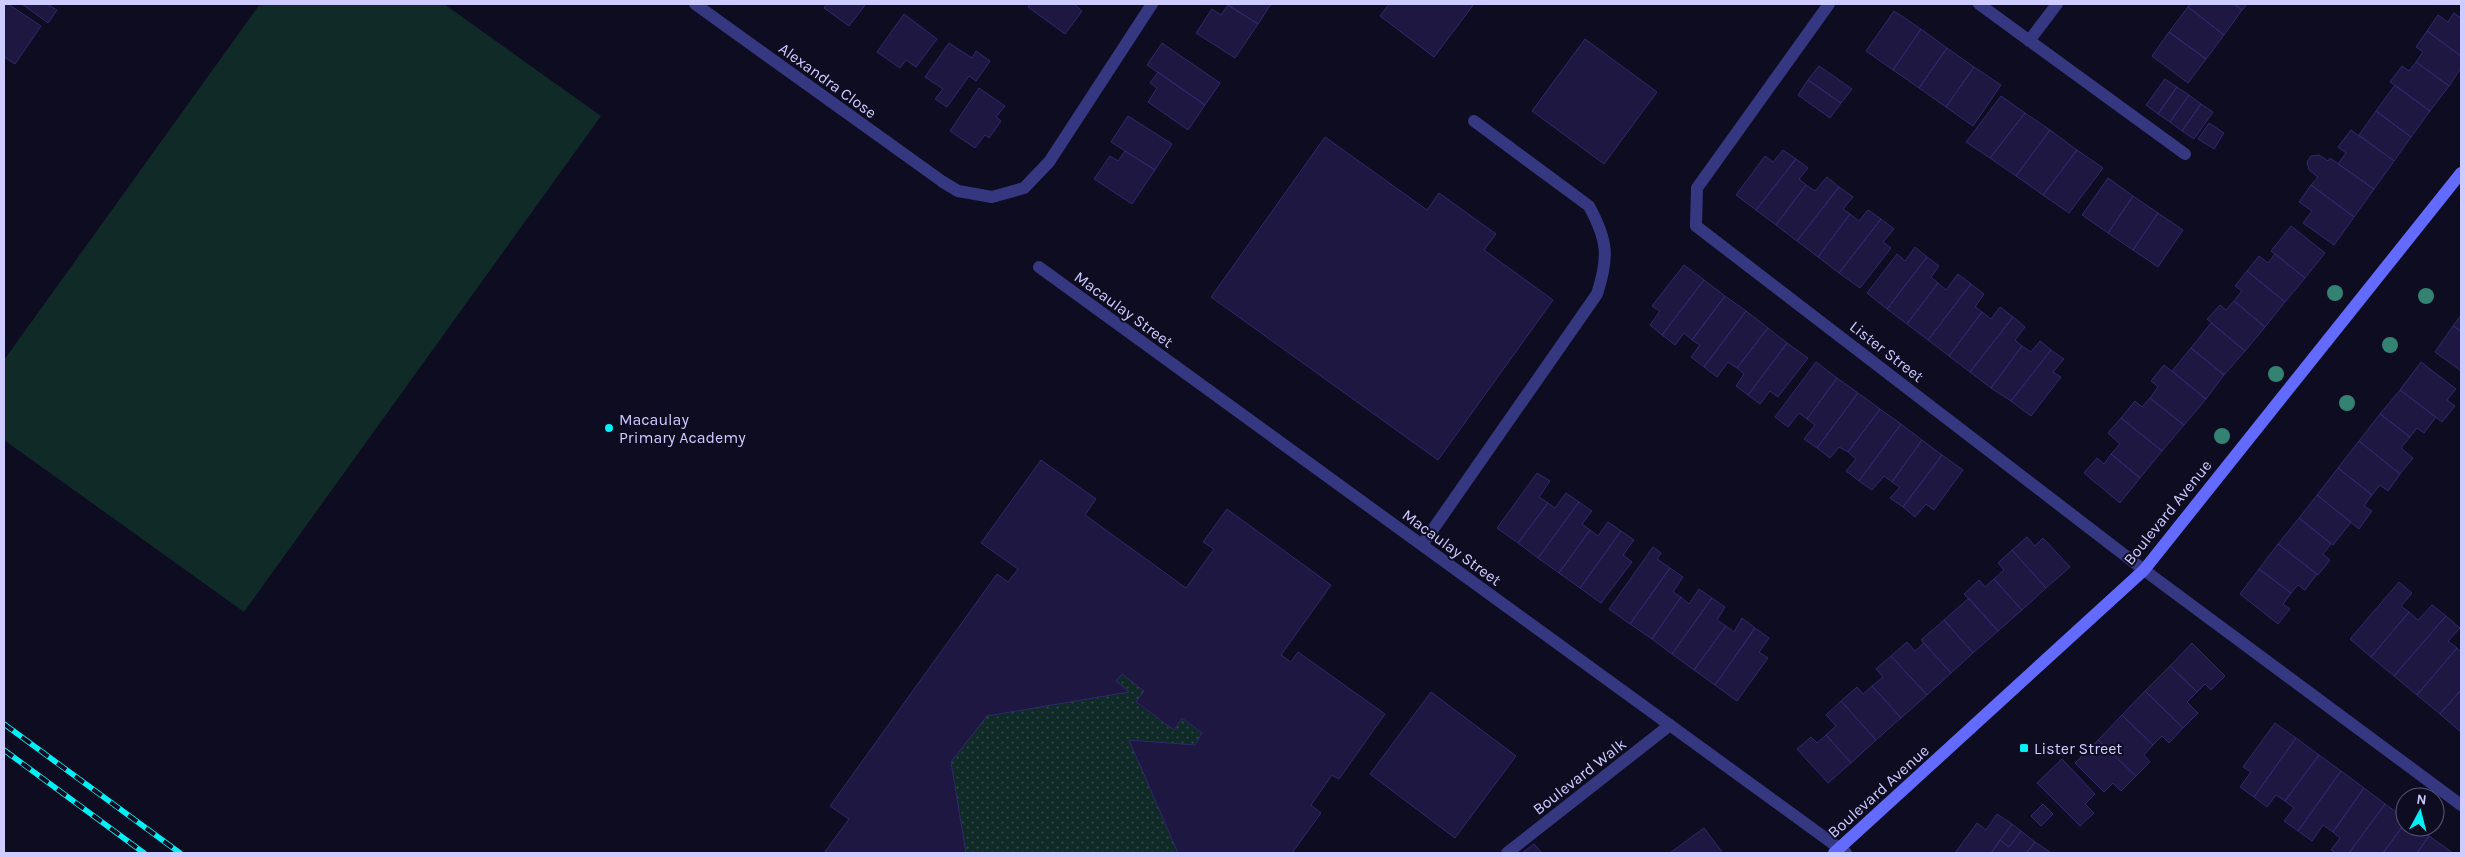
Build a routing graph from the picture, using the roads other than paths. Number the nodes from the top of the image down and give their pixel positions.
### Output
1 (695, 4) edge
2 (1152, 4) edge
3 (1829, 4) edge
4 (1978, 4) edge
5 (2057, 4) edge
6 (2029, 41) junction
7 (1474, 121) dead end
8 (2185, 154) dead end
9 (2461, 173) edge
10 (1039, 267) dead end
11 (1422, 545) junction
12 (2144, 570) junction
13 (1670, 725) junction
14 (2461, 805) edge
15 (1840, 852) edge
16 (1507, 853) edge

1 - 2 street, Alexandra Close
3 - 12 street, Lister Street
4 - 6 street
5 - 6 street
6 - 8 street
7 - 11 street
9 - 12 street, Boulevard Avenue
10 - 11 street, Macaulay Street
11 - 13 street, Macaulay Street
12 - 14 street, Lister Street
12 - 15 street, Boulevard Avenue
13 - 15 street, Macaulay Street
13 - 16 street, Boulevard Walk

